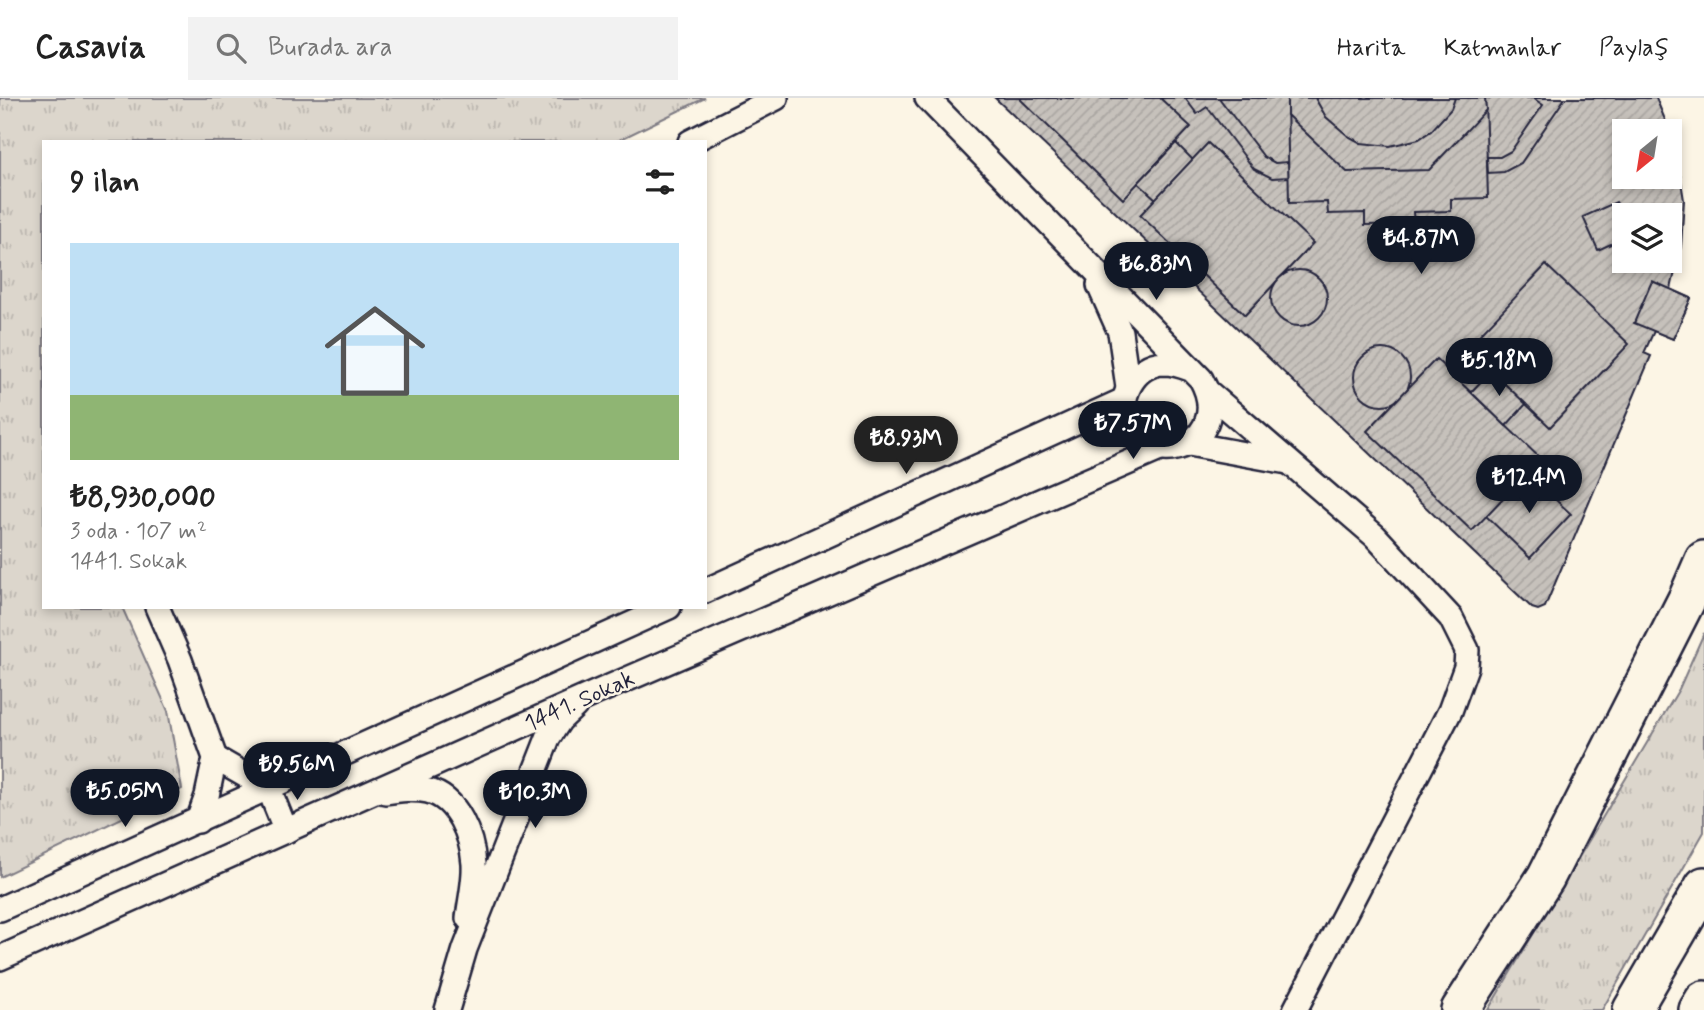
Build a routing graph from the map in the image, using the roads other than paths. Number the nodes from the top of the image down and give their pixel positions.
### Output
1 (776, 98) edge
2 (926, 98) edge
3 (694, 140) edge
4 (1090, 266) junction
5 (1190, 369) junction
6 (1208, 392) junction
7 (1126, 393) junction
8 (1189, 444) junction
9 (1160, 449) junction
10 (1288, 461) junction
11 (1704, 560) edge
12 (707, 590) edge
13 (158, 609) edge
14 (665, 609) edge
15 (586, 697) junction
16 (215, 758) junction
17 (269, 789) junction
18 (364, 796) junction
19 (198, 821) junction
20 (286, 831) junction
21 (1704, 886) edge
22 (0, 909) edge
23 (465, 949) junction
24 (0, 958) edge
25 (1704, 1000) edge
26 (447, 1010) edge
27 (1295, 1010) edge
28 (1460, 1010) edge
29 (1632, 1010) edge
30 (1698, 1010) edge

1 - 3 street
2 - 4 street
4 - 5 street
4 - 7 street
5 - 6 street
5 - 7 street
6 - 8 street
6 - 10 street
7 - 9 street
7 - 12 street
8 - 9 street
8 - 10 street
9 - 15 street, 1441. Sokak
10 - 27 street
11 - 28 main road
13 - 16 street
14 - 17 street, 1441. Sokak
15 - 18 street, 1441. Sokak
15 - 23 street
16 - 17 street
16 - 19 street
17 - 19 street, 1441. Sokak
17 - 20 street
18 - 20 street, 1441. Sokak
18 - 23 street
19 - 22 street, 1441. Sokak
20 - 24 street, 1441. Sokak
21 - 29 main road
23 - 26 street
25 - 30 main road

